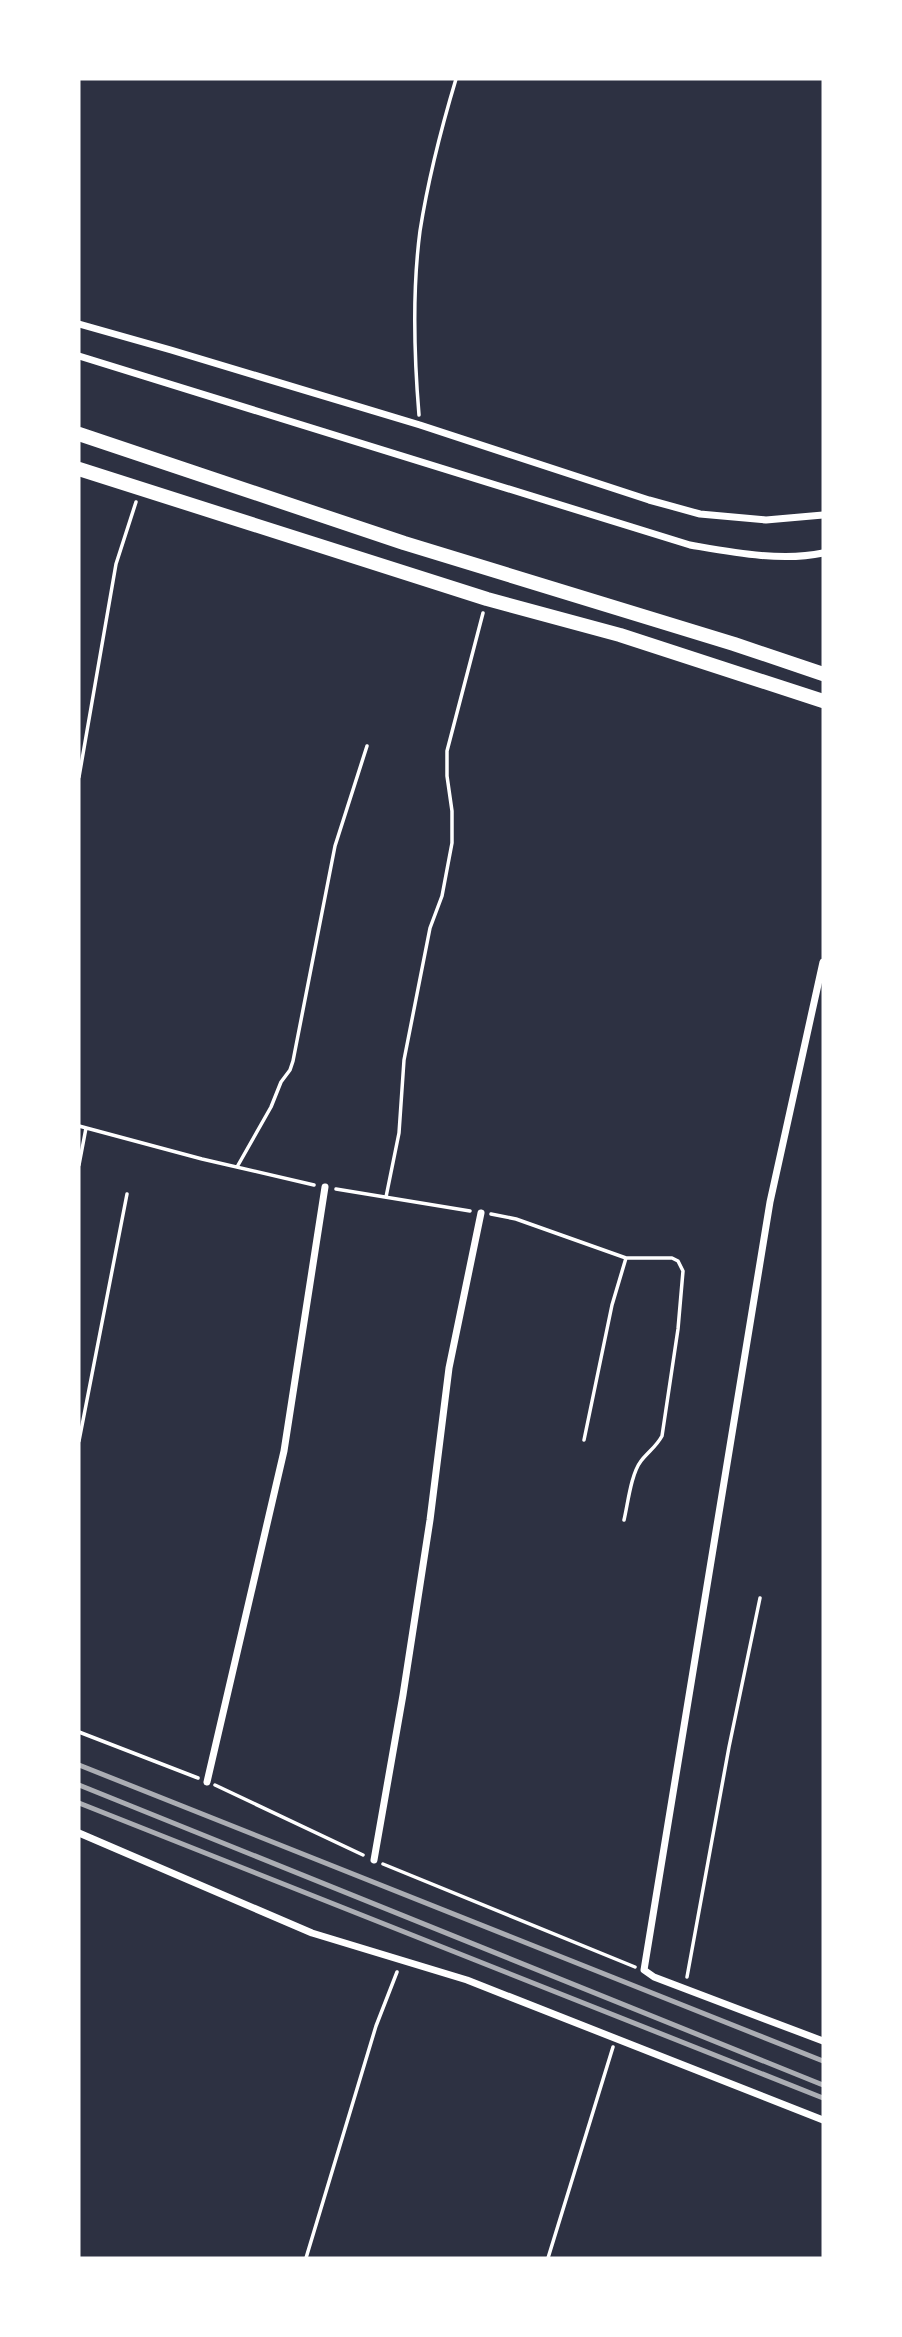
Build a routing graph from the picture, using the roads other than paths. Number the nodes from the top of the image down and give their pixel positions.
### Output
1 (79, 324) edge
2 (79, 356) edge
3 (79, 434) edge
4 (79, 469) edge
5 (823, 516) edge
6 (823, 553) edge
7 (823, 674) edge
8 (823, 701) edge
9 (823, 962) edge
10 (324, 1187) road end
11 (481, 1213) road end
12 (207, 1782) road end
13 (79, 1833) edge
14 (374, 1860) road end
15 (823, 2041) edge
16 (823, 2120) edge

1 - 5 street
2 - 6 street
3 - 7 highway
4 - 8 highway
9 - 15 street
10 - 12 street
11 - 14 street
13 - 16 street

